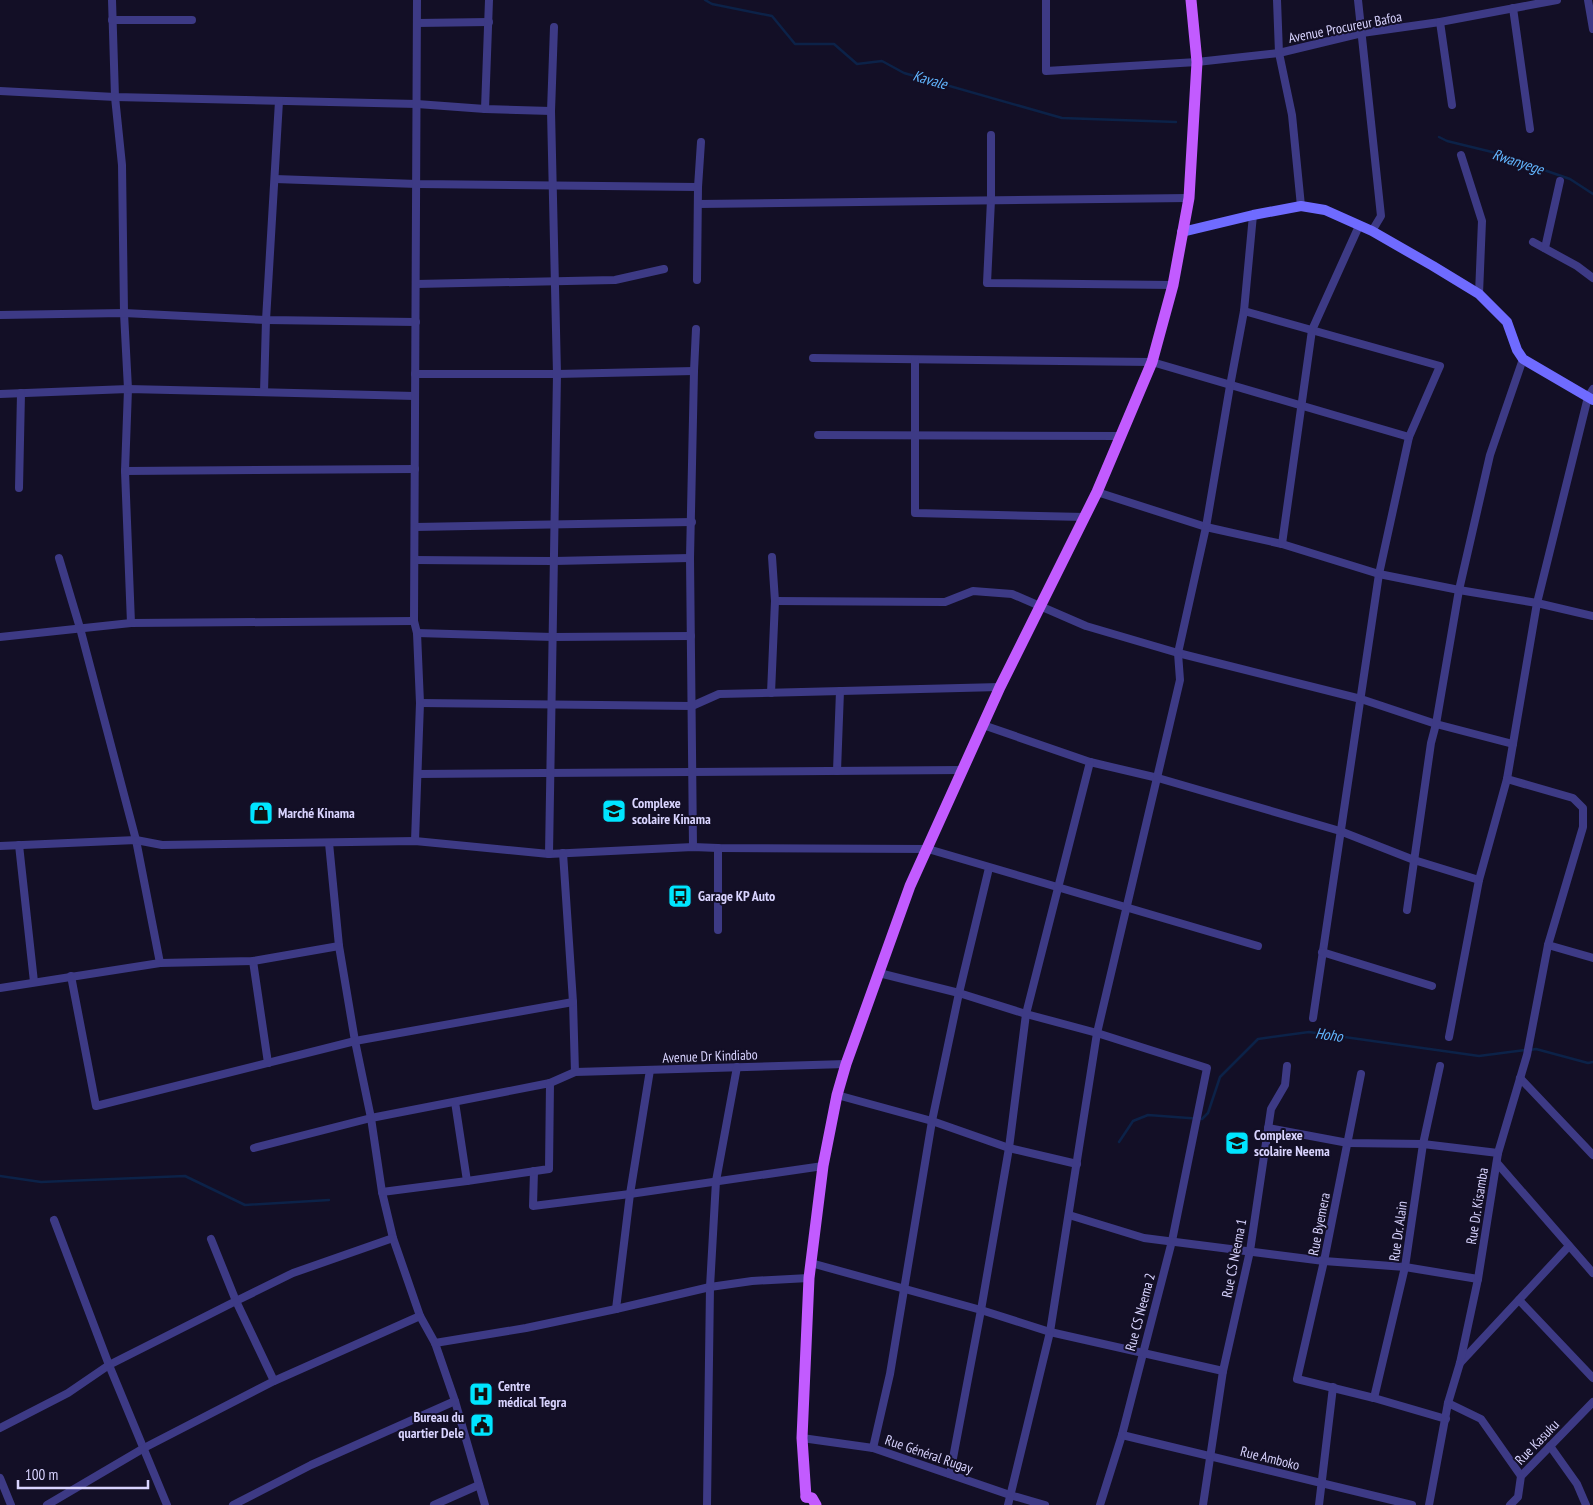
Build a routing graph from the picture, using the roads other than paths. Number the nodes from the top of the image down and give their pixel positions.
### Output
1 (112, 0) edge
2 (418, 0) edge
3 (490, 0) edge
4 (1046, 0) edge
5 (1191, 0) edge
6 (1277, 0) edge
7 (1358, 0) edge
8 (1557, 0) edge
9 (1588, 0) edge
10 (1514, 8) junction
11 (112, 20) junction
12 (192, 20) dead end
13 (489, 22) junction
14 (1440, 22) junction
15 (417, 23) junction
16 (554, 27) dead end
17 (1593, 29) edge
18 (1362, 33) junction
19 (1279, 53) junction
20 (1197, 62) junction
21 (0, 91) edge
22 (115, 97) junction
23 (279, 101) junction
24 (417, 104) junction
25 (1452, 105) dead end
26 (485, 109) junction
27 (551, 111) junction
28 (1530, 129) dead end
29 (991, 135) dead end
30 (701, 142) dead end
31 (1461, 155) dead end
32 (275, 179) junction
33 (1560, 181) dead end
34 (416, 184) junction
35 (553, 186) junction
36 (698, 187) junction
37 (1189, 198) junction
38 (991, 200) junction
39 (698, 204) junction
40 (1301, 206) junction
41 (1253, 214) junction
42 (1358, 226) junction
43 (1372, 231) junction
44 (1182, 232) junction
45 (1533, 242) dead end
46 (1545, 248) junction
47 (664, 268) dead end
48 (1593, 278) edge
49 (697, 280) dead end
50 (555, 281) junction
51 (416, 284) junction
52 (1173, 285) junction
53 (1479, 294) junction
54 (1244, 311) junction
55 (124, 313) junction
56 (0, 316) edge
57 (266, 320) junction
58 (416, 322) junction
59 (696, 329) dead end
60 (1312, 330) junction
61 (813, 358) dead end
62 (1523, 359) junction
63 (916, 360) junction
64 (1152, 362) junction
65 (694, 371) junction
66 (416, 374) junction
67 (558, 374) junction
68 (1230, 386) junction
69 (128, 389) junction
70 (264, 392) junction
71 (21, 393) junction
72 (0, 394) edge
73 (415, 396) junction
74 (1591, 396) edge
75 (1302, 406) junction
76 (818, 435) dead end
77 (915, 435) junction
78 (1121, 436) junction
79 (1409, 437) junction
80 (415, 468) junction
81 (125, 471) junction
82 (19, 488) dead end
83 (1097, 492) junction
84 (1085, 517) junction
85 (692, 522) junction
86 (555, 524) junction
87 (415, 527) junction
88 (1206, 527) junction
89 (1282, 544) junction
90 (772, 557) dead end
91 (60, 558) dead end
92 (690, 558) junction
93 (415, 560) junction
94 (554, 561) junction
95 (1379, 574) junction
96 (1459, 590) junction
97 (775, 601) junction
98 (1538, 603) junction
99 (1041, 606) junction
100 (1593, 616) edge
101 (414, 621) junction
102 (131, 622) junction
103 (80, 628) junction
104 (417, 633) junction
105 (0, 636) edge
106 (691, 636) junction
107 (553, 637) junction
108 (1178, 653) junction
109 (1000, 687) junction
110 (840, 691) junction
111 (771, 693) junction
112 (1361, 699) junction
113 (420, 703) junction
114 (552, 705) junction
115 (692, 706) junction
116 (1436, 724) junction
117 (983, 725) junction
118 (1513, 744) junction
119 (1090, 762) junction
120 (962, 770) junction
121 (836, 771) junction
122 (550, 772) junction
123 (693, 772) junction
124 (418, 774) junction
125 (1158, 778) junction
126 (1507, 779) junction
127 (1340, 831) junction
128 (136, 840) junction
129 (415, 841) junction
130 (329, 843) junction
131 (19, 845) junction
132 (0, 846) edge
133 (693, 847) junction
134 (718, 848) junction
135 (928, 849) junction
136 (563, 853) junction
137 (549, 854) junction
138 (1414, 860) junction
139 (989, 868) junction
140 (1479, 880) junction
141 (1057, 888) junction
142 (1126, 908) junction
143 (1407, 910) dead end
144 (718, 930) dead end
145 (1548, 945) junction
146 (339, 946) junction
147 (1258, 946) dead end
148 (1322, 952) junction
149 (1593, 958) edge
150 (253, 961) junction
151 (160, 963) junction
152 (880, 973) junction
153 (71, 976) junction
154 (34, 982) junction
155 (1432, 986) dead end
156 (0, 988) edge
157 (959, 993) junction
158 (573, 1002) junction
159 (1026, 1014) junction
160 (1313, 1018) dead end
161 (1097, 1033) junction
162 (1449, 1037) dead end
163 (355, 1041) junction
164 (268, 1063) junction
165 (846, 1064) junction
166 (1287, 1066) dead end
167 (1440, 1066) dead end
168 (737, 1068) junction
169 (650, 1070) junction
170 (575, 1072) junction
171 (1362, 1074) dead end
172 (1520, 1078) junction
173 (550, 1083) junction
174 (837, 1095) junction
175 (455, 1102) junction
176 (371, 1118) junction
177 (932, 1121) junction
178 (1268, 1128) junction
179 (1348, 1143) junction
180 (1423, 1144) junction
181 (254, 1148) dead end
182 (1009, 1148) junction
183 (1498, 1153) junction
184 (1593, 1155) edge
185 (1497, 1163) junction
186 (1077, 1164) junction
187 (823, 1166) junction
188 (534, 1171) junction
189 (467, 1181) junction
190 (716, 1181) junction
191 (382, 1192) junction
192 (630, 1194) junction
193 (1069, 1216) junction
194 (54, 1220) dead end
195 (393, 1238) junction
196 (211, 1239) dead end
197 (1172, 1241) junction
198 (1569, 1246) junction
199 (1250, 1251) junction
200 (1324, 1261) junction
201 (811, 1263) junction
202 (1405, 1267) junction
203 (1593, 1273) edge
204 (809, 1278) junction
205 (1478, 1279) junction
206 (710, 1286) junction
207 (903, 1288) junction
208 (236, 1300) junction
209 (1519, 1300) junction
210 (616, 1309) junction
211 (981, 1310) junction
212 (420, 1316) junction
213 (1050, 1332) junction
214 (434, 1343) junction
215 (1142, 1353) junction
216 (1460, 1363) junction
217 (108, 1365) junction
218 (1223, 1371) junction
219 (1593, 1378) edge
220 (274, 1381) junction
221 (1333, 1387) junction
222 (1374, 1398) junction
223 (455, 1401) junction
224 (1593, 1402) edge
225 (1448, 1403) junction
226 (1446, 1420) junction
227 (0, 1428) edge
228 (1122, 1435) junction
229 (802, 1438) junction
230 (1550, 1446) junction
231 (144, 1448) junction
232 (872, 1448) junction
233 (1210, 1456) junction
234 (950, 1474) junction
235 (1521, 1476) junction
236 (0, 1478) edge
237 (1322, 1483) junction
238 (479, 1485) junction
239 (1010, 1495) junction
240 (802, 1501) edge
241 (11, 1505) edge
242 (47, 1505) edge
243 (167, 1505) edge
244 (233, 1505) edge
245 (434, 1505) edge
246 (485, 1505) edge
247 (707, 1505) edge
248 (816, 1505) edge
249 (1008, 1505) edge
250 (1045, 1505) edge
251 (1100, 1505) edge
252 (1203, 1505) edge
253 (1319, 1505) edge
254 (1412, 1505) edge
255 (1429, 1505) edge
256 (1510, 1505) edge
257 (1585, 1505) edge

1 - 11 street
2 - 15 street
3 - 13 street
4 - 20 street, Avenue Procureur Bafoa
5 - 20 main road
6 - 19 street
7 - 18 street
8 - 10 street, Avenue Procureur Bafoa
9 - 17 street
10 - 14 street, Avenue Procureur Bafoa
10 - 28 street
11 - 12 street
11 - 22 street
13 - 15 street
13 - 26 street
14 - 18 street, Avenue Procureur Bafoa
14 - 25 street
15 - 24 street
16 - 27 street
18 - 19 street, Avenue Procureur Bafoa
18 - 43 street
19 - 20 street, Avenue Procureur Bafoa
19 - 40 street
20 - 37 main road
21 - 22 street
22 - 23 street
22 - 55 street
23 - 24 street
23 - 32 street
24 - 26 street
24 - 34 street
26 - 27 street
27 - 35 street
29 - 38 street
30 - 36 street
31 - 53 street
32 - 34 street
32 - 57 street
33 - 46 street
34 - 35 street
34 - 51 street
35 - 36 street
35 - 50 street
36 - 39 street
37 - 38 street
37 - 44 main road
38 - 39 street
38 - 52 street
39 - 49 street
40 - 41 street
40 - 42 street
41 - 44 street
41 - 54 street
42 - 43 street
42 - 60 street
43 - 53 street
44 - 52 main road
45 - 46 street
46 - 48 street
47 - 50 street
50 - 51 street
50 - 67 street
51 - 58 street
52 - 64 main road
53 - 62 street
54 - 60 street
54 - 68 street
55 - 56 street
55 - 57 street
55 - 69 street
57 - 58 street
57 - 70 street
58 - 66 street
59 - 65 street
60 - 75 street
60 - 79 street
61 - 63 street
62 - 74 street
62 - 96 street
63 - 64 street
63 - 77 street
64 - 68 street
64 - 78 main road
65 - 67 street
65 - 85 street
66 - 67 street
66 - 73 street
67 - 86 street
68 - 75 street
68 - 88 street
69 - 70 street
69 - 71 street
69 - 81 street
70 - 73 street
71 - 72 street
71 - 82 street
73 - 80 street
74 - 98 street
75 - 79 street
75 - 89 street
76 - 77 street
77 - 78 street
77 - 84 street
78 - 83 main road
79 - 95 street
80 - 81 street
80 - 87 street
81 - 102 street
83 - 84 main road
83 - 88 street
84 - 99 main road
85 - 86 street
85 - 92 street
86 - 87 street
86 - 94 street
87 - 93 street
88 - 89 street
88 - 108 street
89 - 95 street
90 - 97 street
91 - 103 street
92 - 94 street
92 - 106 street
93 - 94 street
93 - 101 street
94 - 107 street
95 - 96 street
95 - 112 street
96 - 98 street
96 - 116 street
97 - 99 street
97 - 111 street
98 - 100 street
98 - 118 street
99 - 108 street
99 - 109 main road
101 - 102 street
101 - 104 street
102 - 103 street
103 - 105 street
103 - 128 street
104 - 107 street
104 - 113 street
106 - 107 street
106 - 115 street
107 - 114 street
108 - 112 street
108 - 125 street
109 - 110 street
109 - 117 main road
110 - 111 street
110 - 121 street
111 - 115 street
112 - 116 street
112 - 127 street
113 - 114 street
113 - 124 street
114 - 115 street
114 - 122 street
115 - 123 street
116 - 118 street
116 - 138 street
117 - 119 street
117 - 120 main road
118 - 126 street
119 - 125 street
119 - 141 street
120 - 121 street
120 - 135 main road
121 - 123 street
122 - 123 street
122 - 124 street
122 - 137 street
123 - 133 street
124 - 129 street
125 - 127 street
125 - 142 street
126 - 140 street
126 - 145 street, Rue Dr. Kisamba
127 - 138 street
127 - 148 street
128 - 130 street
128 - 131 street
128 - 151 street
129 - 130 street
129 - 137 street
130 - 146 street
131 - 132 street
131 - 154 street
133 - 134 street
133 - 136 street
134 - 135 street
134 - 144 street
135 - 139 street
135 - 152 main road
136 - 137 street
136 - 158 street
138 - 140 street
138 - 143 street
139 - 141 street
139 - 157 street
140 - 162 street
141 - 142 street
141 - 159 street
142 - 147 street
142 - 161 street
145 - 149 street
145 - 172 street, Rue Dr. Kisamba
146 - 150 street
146 - 163 street
148 - 155 street
148 - 160 street
150 - 151 street
150 - 164 street
151 - 153 street
152 - 157 street
152 - 165 main road
153 - 154 street
153 - 164 street
154 - 156 street
157 - 159 street
157 - 177 street
158 - 163 street
158 - 170 street
159 - 161 street
159 - 182 street
161 - 186 street
161 - 197 street, Rue CS Neema 2
163 - 164 street
163 - 176 street
165 - 168 street, Avenue Dr Kindiabo
165 - 174 main road
166 - 178 street, Rue CS Neema 1
167 - 180 street, Rue Dr. Alain
168 - 169 street, Avenue Dr Kindiabo
168 - 190 street
169 - 170 street, Avenue Dr Kindiabo
169 - 192 street
170 - 173 street
171 - 179 street, Rue Byemera
172 - 183 street, Rue Dr. Kisamba
172 - 184 street
173 - 175 street
173 - 188 street
174 - 177 street
174 - 187 main road
175 - 176 street
175 - 189 street
176 - 181 street
176 - 191 street
177 - 182 street
177 - 207 street
178 - 179 street
178 - 199 street, Rue CS Neema 1
179 - 180 street
179 - 200 street, Rue Byemera
180 - 183 street
180 - 202 street, Rue Dr. Alain
182 - 186 street
182 - 211 street
183 - 185 street, Rue Dr. Kisamba
185 - 198 street
185 - 205 street, Rue Dr. Kisamba
186 - 193 street
187 - 190 street
187 - 201 main road
188 - 189 street
188 - 192 street
189 - 191 street
190 - 192 street
190 - 206 street
191 - 195 street
192 - 210 street
193 - 197 street
193 - 213 street
194 - 217 street
195 - 208 street
195 - 212 street
196 - 208 street
197 - 199 street
197 - 215 street, Rue CS Neema 2
198 - 203 street
198 - 209 street, Rue Dr. Kisamba
199 - 200 street
199 - 218 street, Rue CS Neema 1
200 - 202 street
200 - 221 street, Rue Byemera
201 - 204 main road
201 - 207 street
202 - 205 street
202 - 222 street, Rue Dr. Alain
204 - 206 street
204 - 229 main road
205 - 216 street, Rue Dr. Kisamba
206 - 210 street
206 - 247 street
207 - 211 street
207 - 232 street
208 - 217 street
208 - 220 street
209 - 216 street, Rue Dr. Kisamba
209 - 219 street
210 - 214 street
211 - 213 street
211 - 234 street
212 - 214 street
212 - 220 street
213 - 215 street
213 - 239 street
214 - 223 street
215 - 218 street
215 - 228 street, Rue CS Neema 2
216 - 225 street, Rue Dr. Kisamba
217 - 227 street
217 - 231 street
218 - 233 street, Rue CS Neema 1
220 - 231 street
221 - 222 street
221 - 237 street
222 - 226 street
223 - 238 street
223 - 244 street
224 - 230 street, Rue Kasuku
225 - 226 street, Rue Dr. Kisamba
225 - 235 street
226 - 255 street, Rue Dr. Kisamba
228 - 233 street, Rue Amboko
228 - 251 street, Rue CS Neema 2
229 - 232 street, Rue Général Rugay
229 - 240 main road
230 - 235 street, Rue Kasuku
230 - 257 street
231 - 242 street
231 - 243 street
232 - 234 street, Rue Général Rugay
233 - 237 street, Rue Amboko
233 - 252 street, Rue CS Neema 1
234 - 239 street, Rue Général Rugay
235 - 256 street, Rue Kasuku
236 - 241 street
237 - 253 street
237 - 254 street, Rue Amboko
238 - 245 street
238 - 246 street
239 - 249 street
239 - 250 street, Rue Général Rugay
240 - 248 main road

